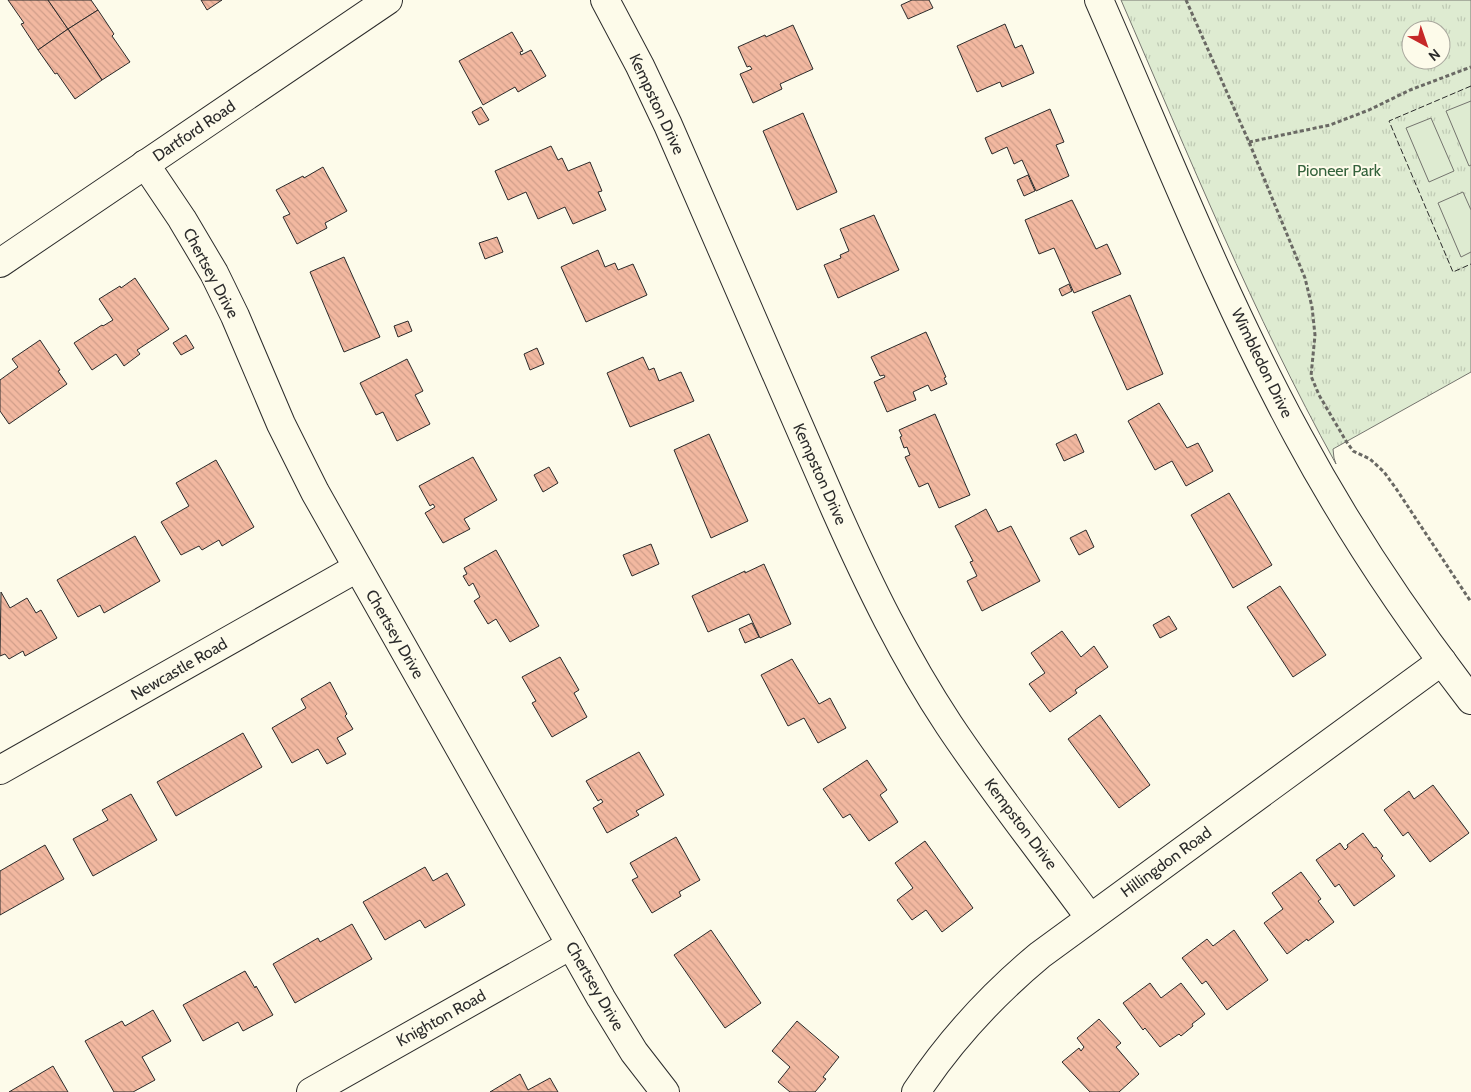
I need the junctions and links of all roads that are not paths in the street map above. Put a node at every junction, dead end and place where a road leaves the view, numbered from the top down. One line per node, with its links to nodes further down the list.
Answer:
1 (388, 0): 4 (street, Dartford Road)
2 (605, 0): 10 (street, Kempston Drive)
3 (1099, 0): 7 (street, Wimbledon Drive)
4 (145, 164): 5 (street, Dartford Road); 6 (street, Chertsey Drive)
5 (0, 263)
6 (358, 568): 9 (street, Newcastle Road); 11 (street, Chertsey Drive)
7 (1442, 661): 8 (street, Wimbledon Drive); 10 (street, Hillingdon Road)
8 (1471, 700)
9 (0, 770)
10 (1090, 918): 14 (street, Hillingdon Road)
11 (571, 945): 12 (street, Knighton Road); 13 (street, Chertsey Drive)
12 (311, 1092)
13 (665, 1092)
14 (916, 1092)

